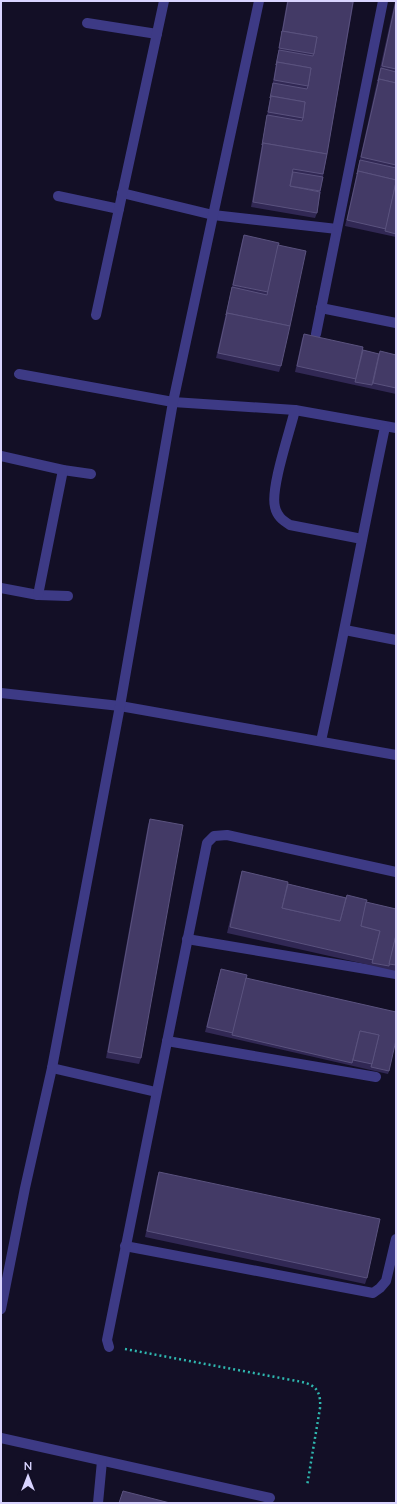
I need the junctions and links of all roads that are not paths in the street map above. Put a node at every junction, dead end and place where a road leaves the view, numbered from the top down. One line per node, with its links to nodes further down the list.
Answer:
1 (164, 1): 5 (street)
2 (259, 1): 9 (street)
3 (383, 1): 10 (street)
4 (87, 23): 5 (street)
5 (157, 34): 6 (street)
6 (122, 193): 8 (street); 9 (street)
7 (58, 196): 8 (street)
8 (119, 209): 12 (street)
9 (213, 215): 10 (street); 16 (street)
10 (337, 229): 11 (street)
11 (321, 308): 13 (street); 14 (street)
12 (96, 315)
13 (396, 323)
14 (316, 334)
15 (19, 374): 16 (street)
16 (173, 402): 17 (street); 30 (street)
17 (295, 410): 18 (street); 23 (street)
18 (385, 427): 19 (street); 23 (street)
19 (396, 428)
20 (1, 456): 21 (street)
21 (63, 470): 22 (street); 25 (street)
22 (91, 474)
23 (362, 539): 27 (street)
24 (1, 588): 25 (street)
25 (38, 595): 26 (street)
26 (68, 596)
27 (345, 630): 28 (street); 31 (street)
28 (396, 640)
29 (1, 693): 30 (street)
30 (120, 706): 31 (street); 37 (street)
31 (321, 741): 32 (street)
32 (396, 755)
33 (396, 872): 34 (street)
34 (187, 939): 35 (street); 36 (street)
35 (396, 974)
36 (167, 1041): 38 (street); 39 (street)
37 (52, 1068): 39 (street); 42 (street)
38 (376, 1077)
39 (156, 1092): 41 (street)
40 (396, 1239): 41 (street)
41 (125, 1246): 43 (street)
42 (1, 1309)
43 (109, 1346)
44 (1, 1438): 45 (street)
45 (102, 1460): 46 (street); 47 (street)
46 (270, 1498)
47 (98, 1503)

